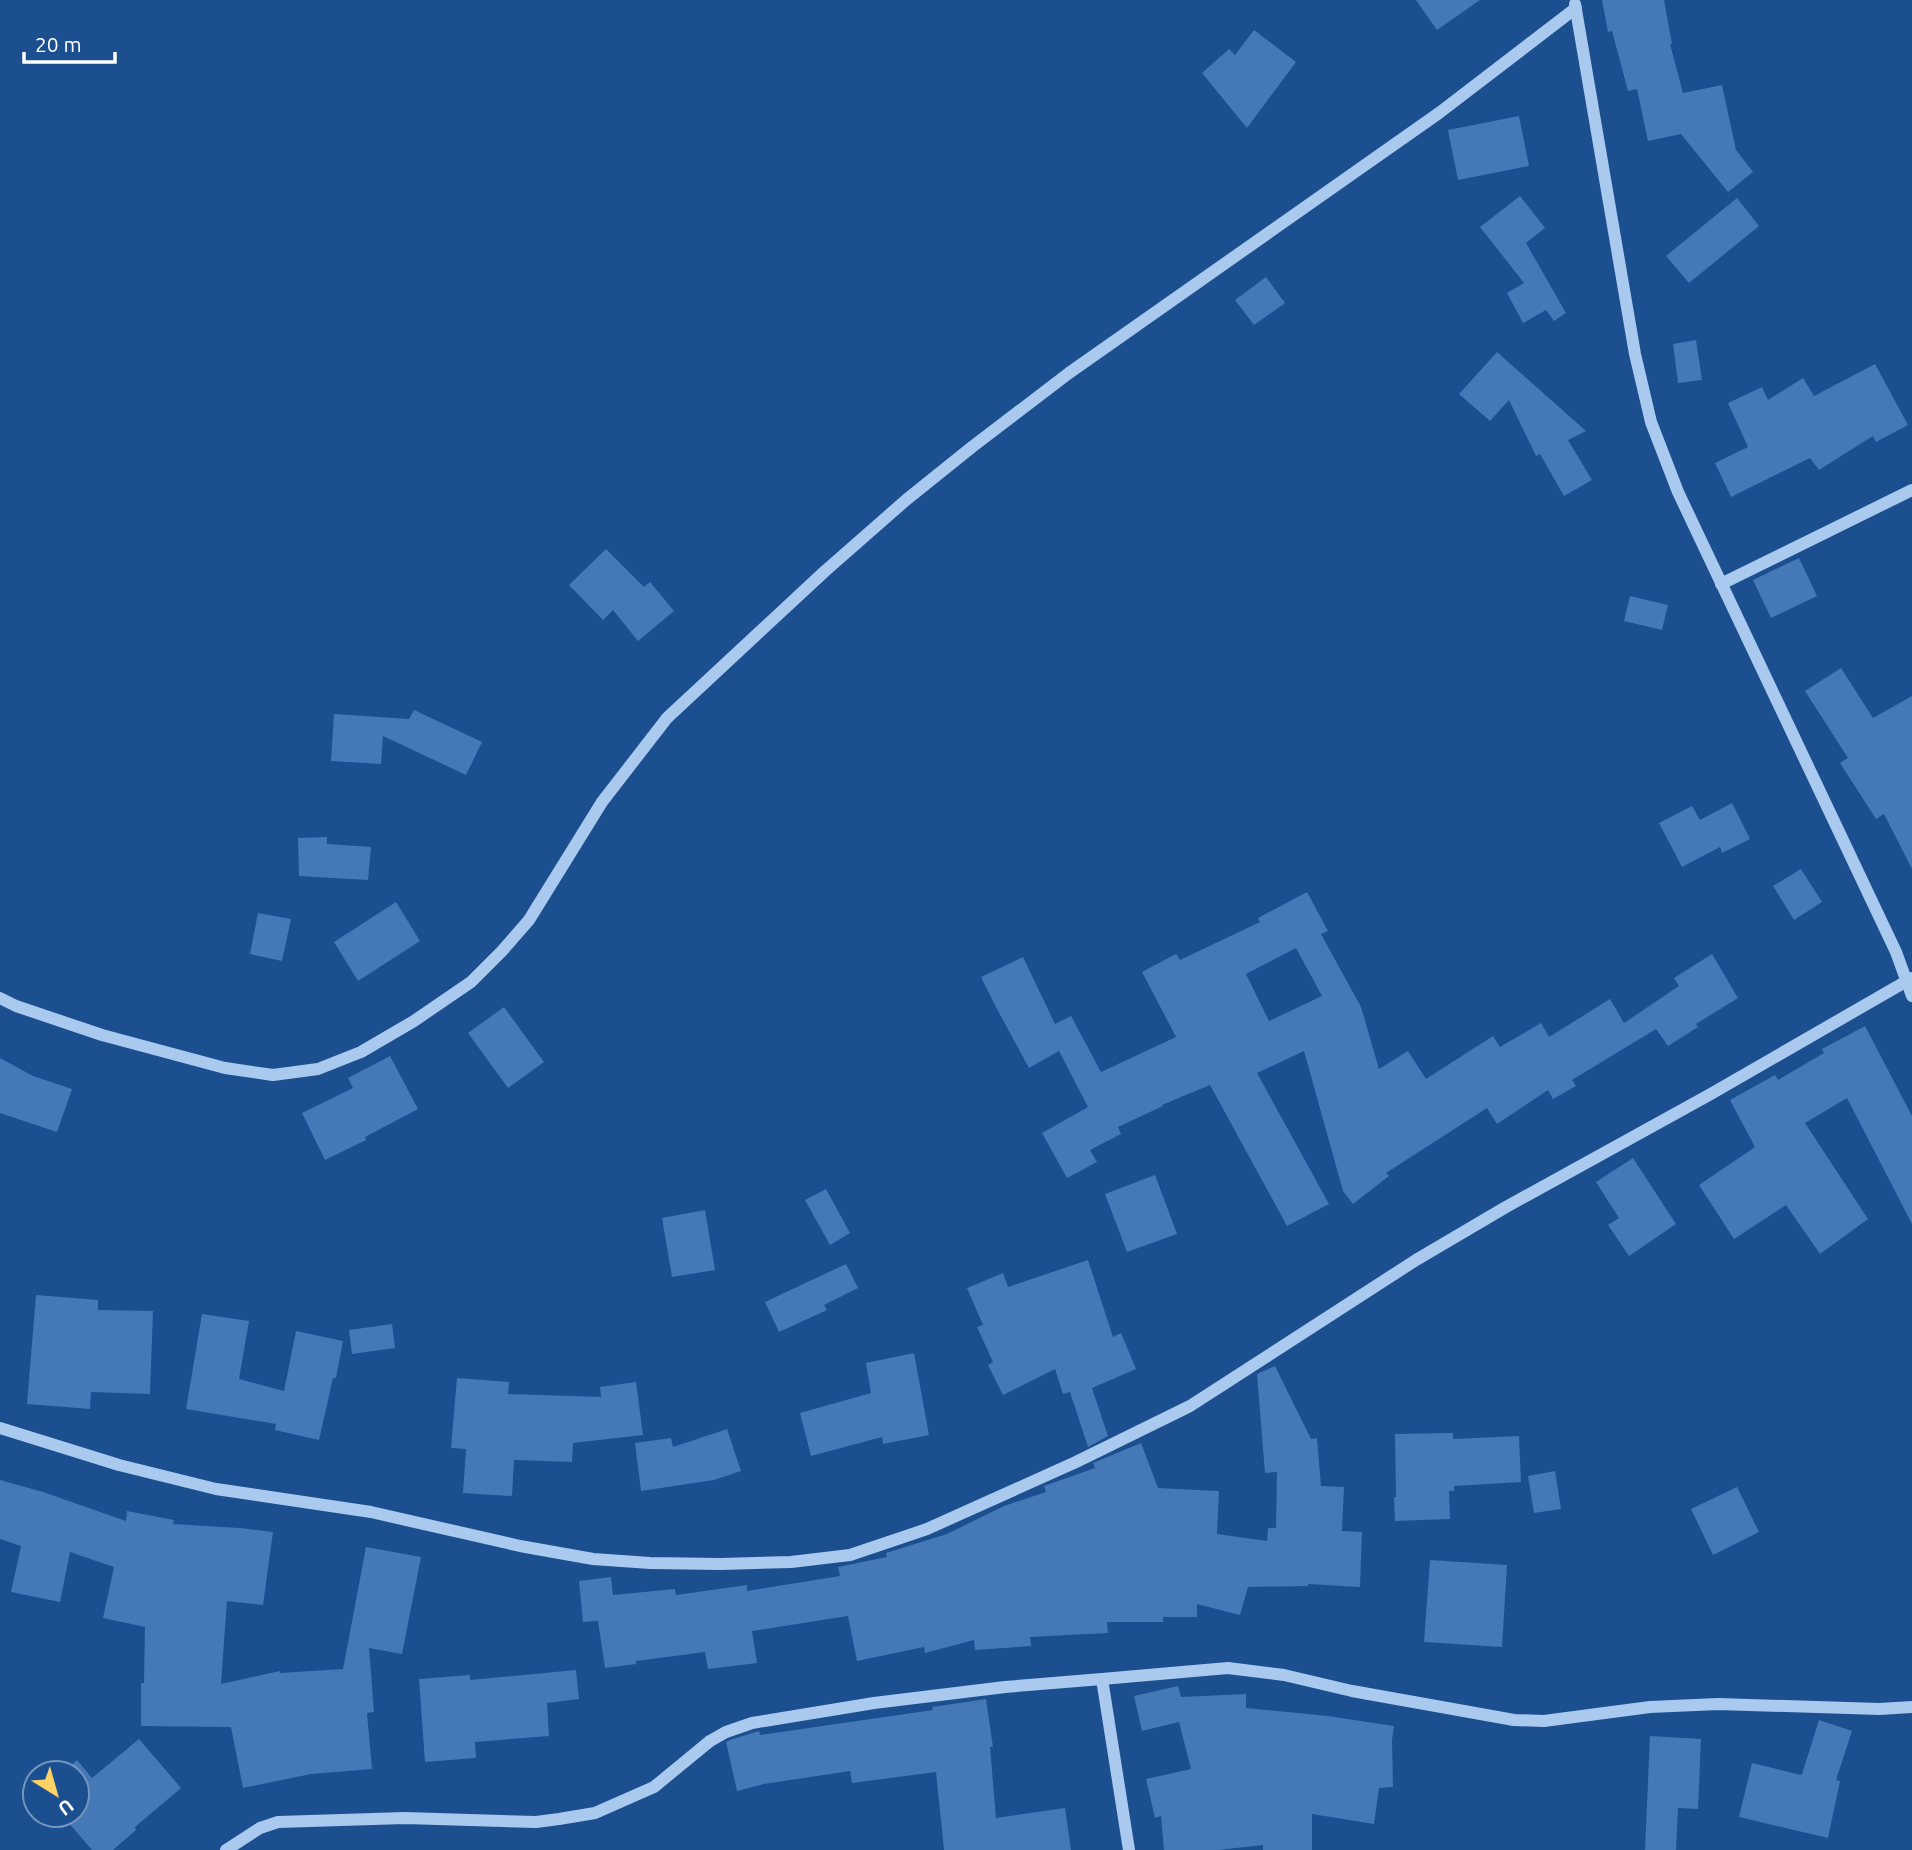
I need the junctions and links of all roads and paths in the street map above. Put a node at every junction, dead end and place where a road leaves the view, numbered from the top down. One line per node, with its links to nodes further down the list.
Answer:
1 (1575, 4): 3 (street); 6 (street)
2 (1912, 490): 3 (street)
3 (1721, 584): 4 (street)
4 (1909, 980): 5 (street); 7 (street)
5 (1912, 996)
6 (0, 998)
7 (0, 1428)
8 (1102, 1679): 9 (street); 10 (street); 11 (street)
9 (1912, 1707)
10 (226, 1850)
11 (1129, 1850)

